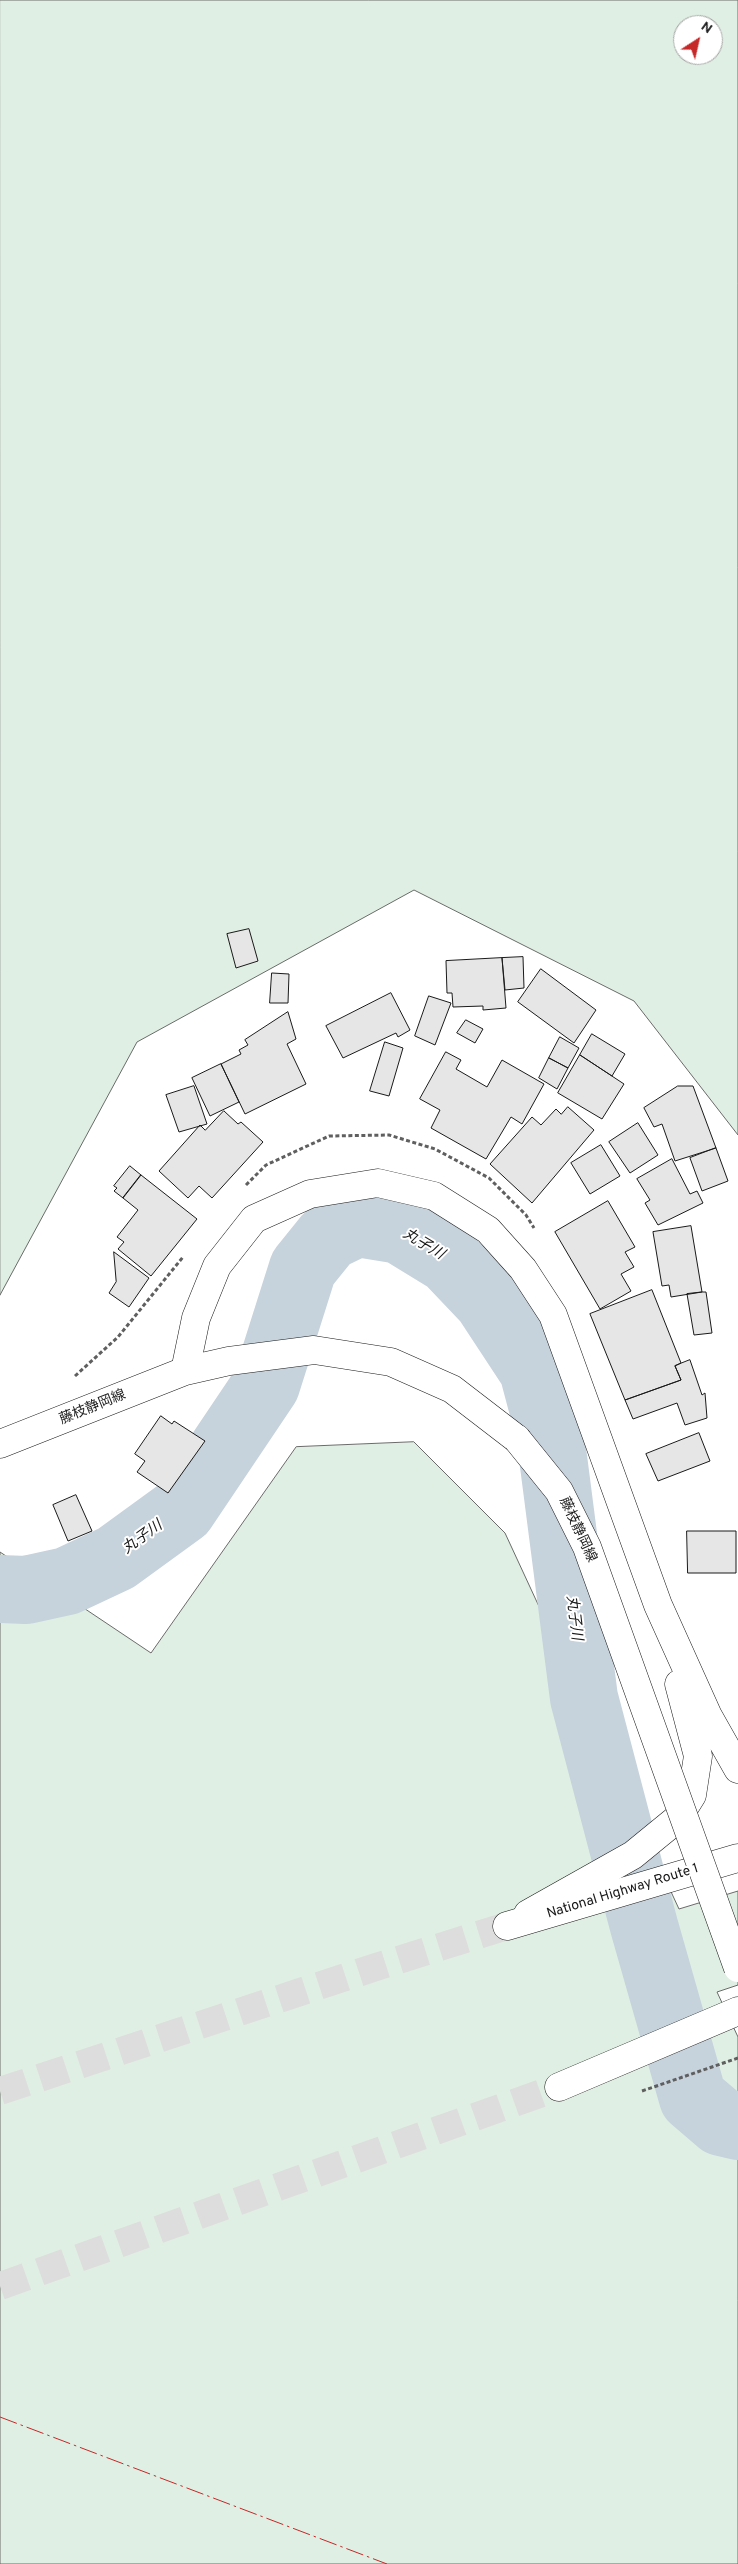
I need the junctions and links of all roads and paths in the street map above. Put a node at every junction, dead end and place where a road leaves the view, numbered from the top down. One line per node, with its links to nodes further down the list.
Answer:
1 (185, 1371): 2 (main road, 藤枝静岡線); 3 (main road); 6 (main road, 藤枝静岡線, bridge)
2 (0, 1444)
3 (658, 1605): 4 (main road); 5 (main road, National Highway Route 1)
4 (738, 1769)
5 (738, 1858)
6 (738, 1968)
7 (738, 2011): 9 (main road)
8 (738, 2058): 10 (path)
9 (559, 2087)
10 (637, 2092)

